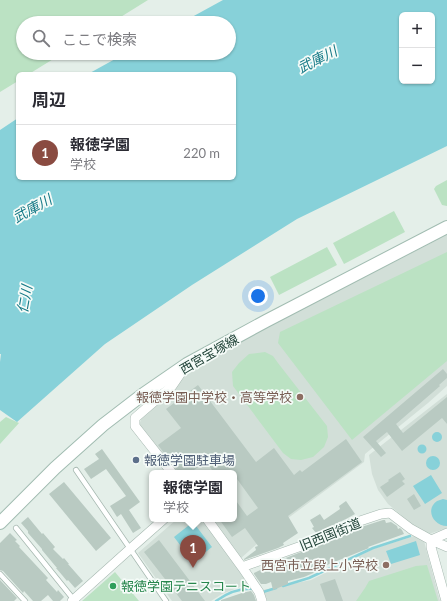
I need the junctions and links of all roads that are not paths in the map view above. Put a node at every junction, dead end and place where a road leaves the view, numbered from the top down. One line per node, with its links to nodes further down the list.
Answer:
1 (447, 227): 2 (main road, 西宮宝塚線)
2 (187, 364): 4 (street); 7 (main road, 西宮宝塚線)
3 (76, 470): 12 (lane)
4 (170, 470)
5 (160, 522): 12 (street)
6 (209, 522): 13 (street)
7 (0, 523)
8 (16, 528): 16 (lane)
9 (447, 533): 10 (street)
10 (431, 540): 11 (street, 旧西国街道); 13 (street, 旧西国街道); 19 (street)
11 (447, 547)
12 (130, 548): 16 (street); 17 (lane)
13 (242, 567): 18 (street)
14 (0, 574): 15 (lane)
15 (25, 601)
16 (74, 601)
17 (166, 601)
18 (262, 601)
19 (446, 601)

